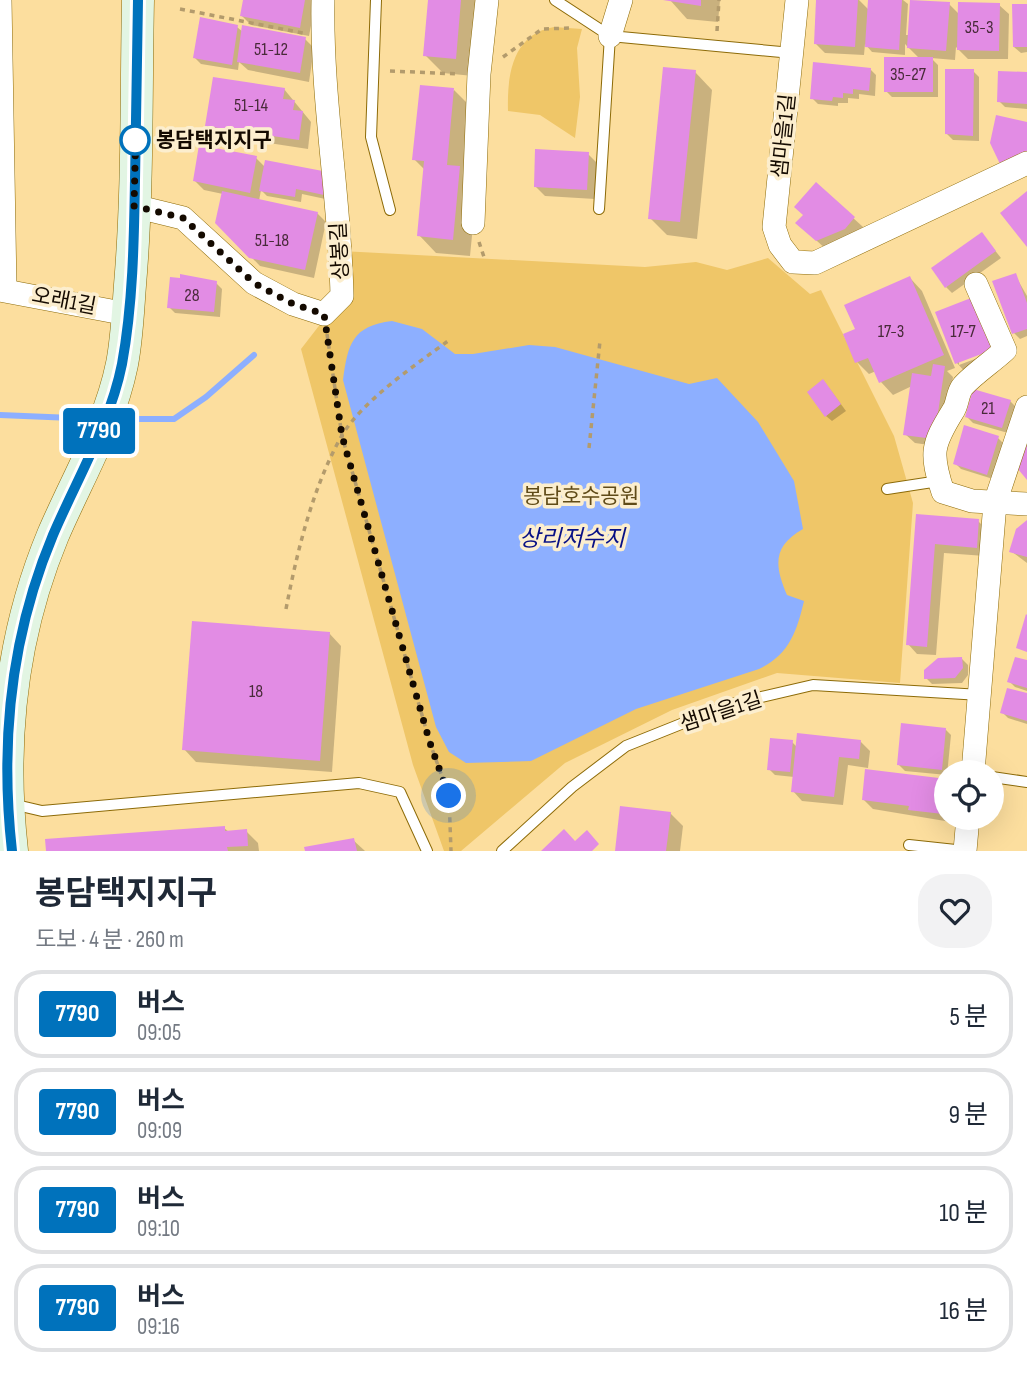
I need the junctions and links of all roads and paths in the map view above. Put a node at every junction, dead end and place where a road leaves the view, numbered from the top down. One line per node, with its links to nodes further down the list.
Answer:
1 (1, 0): 24 (street)
2 (138, 0): 19 (street)
3 (323, 0): 13 (street, 상봉길)
4 (376, 0): 16 (lane)
5 (487, 0): 17 (street)
6 (555, 0): 12 (lane)
7 (621, 0): 12 (street)
8 (719, 0): 14 (path)
9 (797, 0): 15 (street, 샘마을1길)
10 (180, 9): 13 (path)
11 (573, 29): 17 (path)
12 (610, 36): 14 (lane); 20 (lane)
13 (322, 37): 26 (street, 상봉길)
14 (716, 44): 15 (lane)
15 (792, 52): 18 (street, 샘마을1길)
16 (373, 70): 17 (path); 21 (lane)
17 (479, 74): 22 (street)
18 (1027, 163)
19 (134, 206): 25 (street); 26 (street)
20 (599, 209)
21 (390, 210)
22 (473, 223)
23 (976, 284): 32 (street)
24 (2, 290): 25 (street, 오래1길)
25 (127, 314): 41 (street)
26 (324, 314): 30 (path)
27 (448, 341): 30 (path)
28 (600, 341): 31 (path)
29 (1027, 407): 34 (street)
30 (342, 436): 36 (path); 46 (path)
31 (589, 448)
32 (939, 481): 33 (lane); 34 (street)
33 (887, 489)
34 (995, 503): 35 (street); 37 (street)
35 (1027, 504)
36 (286, 609)
37 (981, 695): 38 (street); 47 (lane, 샘마을1길)
38 (974, 760)
39 (1004, 779): 40 (lane)
40 (1027, 782)
41 (3, 801): 44 (street); 45 (lane)
42 (967, 830): 48 (street)
43 (909, 845): 48 (lane)
44 (12, 851)
45 (427, 851)
46 (451, 851)
47 (502, 851)
48 (965, 851)

